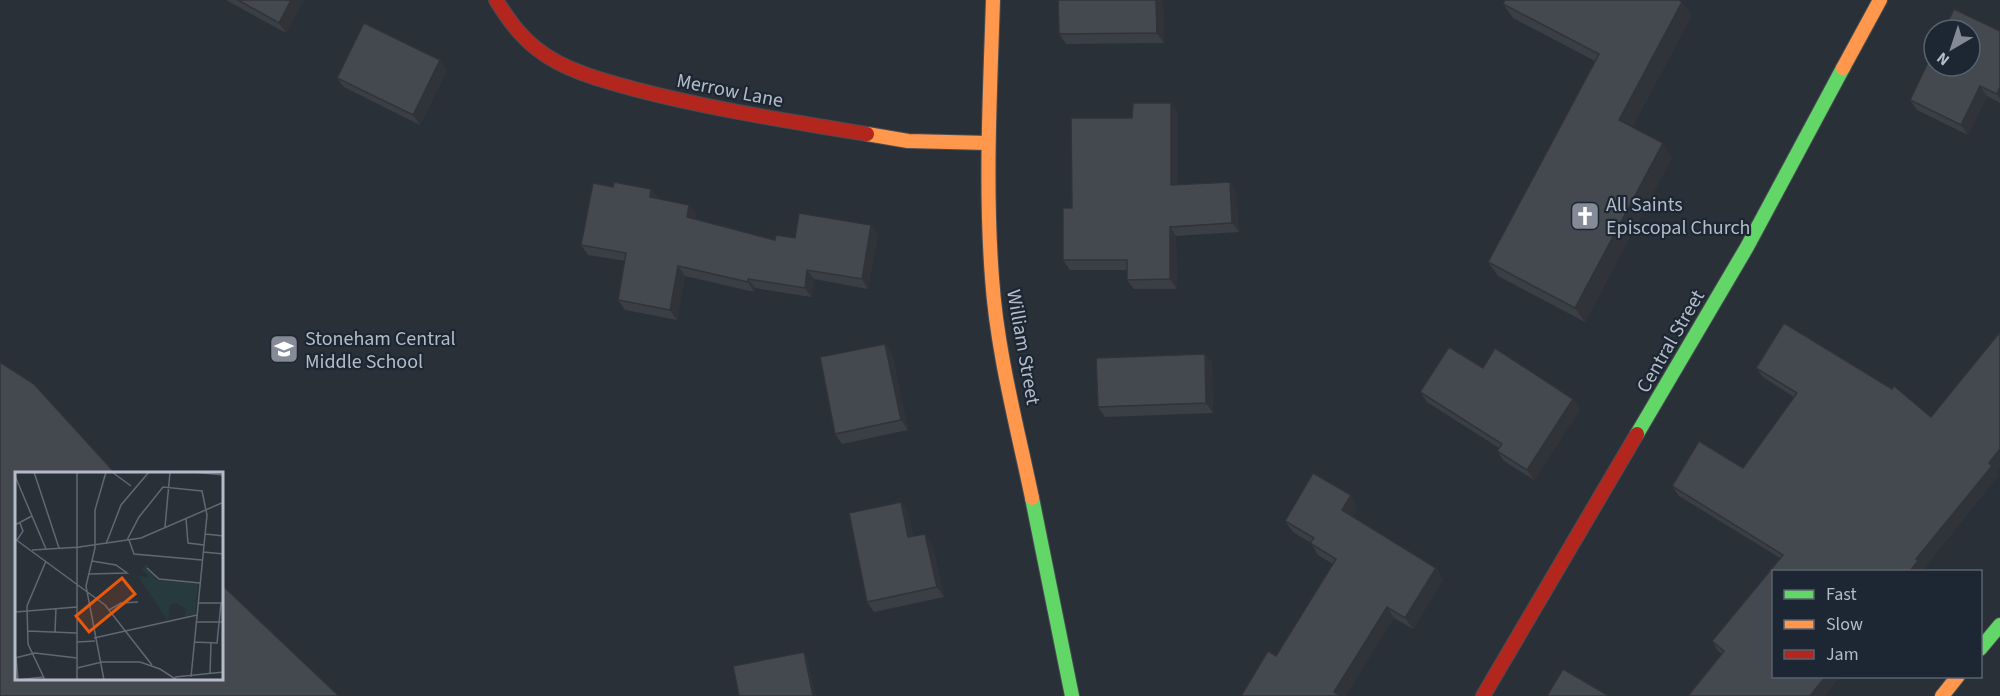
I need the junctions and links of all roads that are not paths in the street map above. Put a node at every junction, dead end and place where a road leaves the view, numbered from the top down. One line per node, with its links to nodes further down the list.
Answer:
1 (496, 0): 4 (street, Merrow Lane)
2 (993, 0): 4 (street, William Street)
3 (1880, 0): 9 (street, Central Street)
4 (988, 143): 8 (street, William Street)
5 (2000, 625): 6 (street)
6 (1982, 647)
7 (1956, 678): 10 (street)
8 (1072, 696)
9 (1483, 696)
10 (1942, 696)

